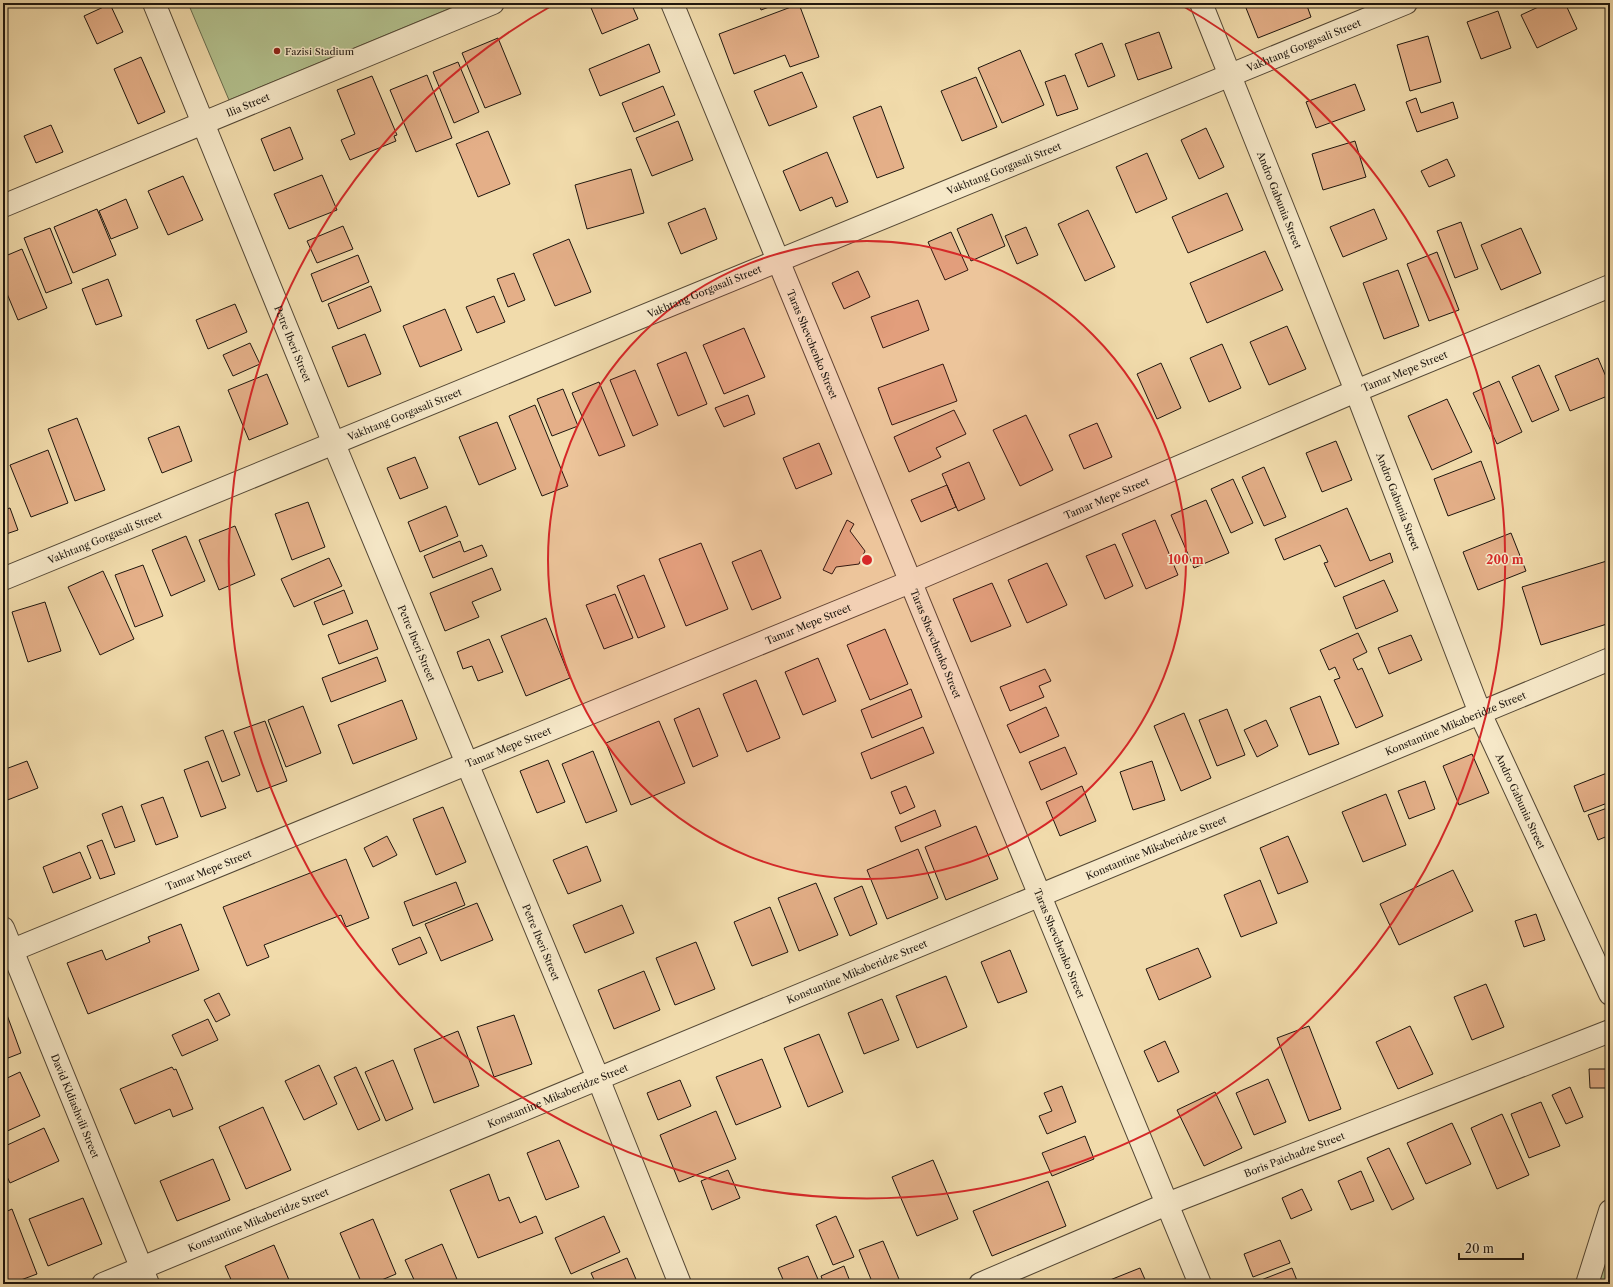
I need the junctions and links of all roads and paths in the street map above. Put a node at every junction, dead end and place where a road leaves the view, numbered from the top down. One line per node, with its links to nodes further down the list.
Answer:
1 (154, 3): 7 (street, Petre Iberi Street)
2 (493, 3): 7 (street, Ilia Street)
3 (672, 3): 9 (street, Taras Shevchenko Street)
4 (1202, 3): 6 (street, Andro Gabunia Street)
5 (1406, 3): 6 (street, Vakhtang Gorgasali Street)
6 (1230, 76): 9 (street, Vakhtang Gorgasali Street); 11 (street, Andro Gabunia Street)
7 (203, 123): 8 (street, Ilia Street); 12 (street, Petre Iberi Street)
8 (3, 206)
9 (779, 261): 12 (street, Vakhtang Gorgasali Street); 14 (street, Taras Shevchenko Street)
10 (1610, 286): 11 (street, Tamar Mepe Street)
11 (1356, 391): 14 (street, Tamar Mepe Street); 16 (street, Andro Gabunia Street)
12 (334, 444): 13 (street, Vakhtang Gorgasali Street); 17 (street, Petre Iberi Street)
13 (3, 579)
14 (910, 582): 17 (street, Tamar Mepe Street); 18 (street, Taras Shevchenko Street)
15 (1610, 659): 16 (street, Konstantine Mikaberidze Street)
16 (1480, 713): 18 (street, Konstantine Mikaberidze Street); 21 (street, Andro Gabunia Street)
17 (468, 763): 20 (street, Tamar Mepe Street); 23 (street, Petre Iberi Street)
18 (1039, 895): 23 (street, Konstantine Mikaberidze Street); 24 (street, Taras Shevchenko Street)
19 (3, 928): 20 (street, David Kldiashvili Street)
20 (7, 952): 26 (street, David Kldiashvili Street)
21 (1610, 994)
22 (1610, 1031): 24 (street, Boris Paichadze Street)
23 (598, 1078): 26 (street, Konstantine Mikaberidze Street); 28 (street, Petre Iberi Street)
24 (1167, 1204): 29 (street, Boris Paichadze Street); 30 (street, Taras Shevchenko Street)
25 (1610, 1211): 31 (street)
26 (145, 1276): 27 (street, Konstantine Mikaberidze Street)
27 (103, 1284)
28 (680, 1284)
29 (980, 1284)
30 (1200, 1284)
31 (1587, 1284)

